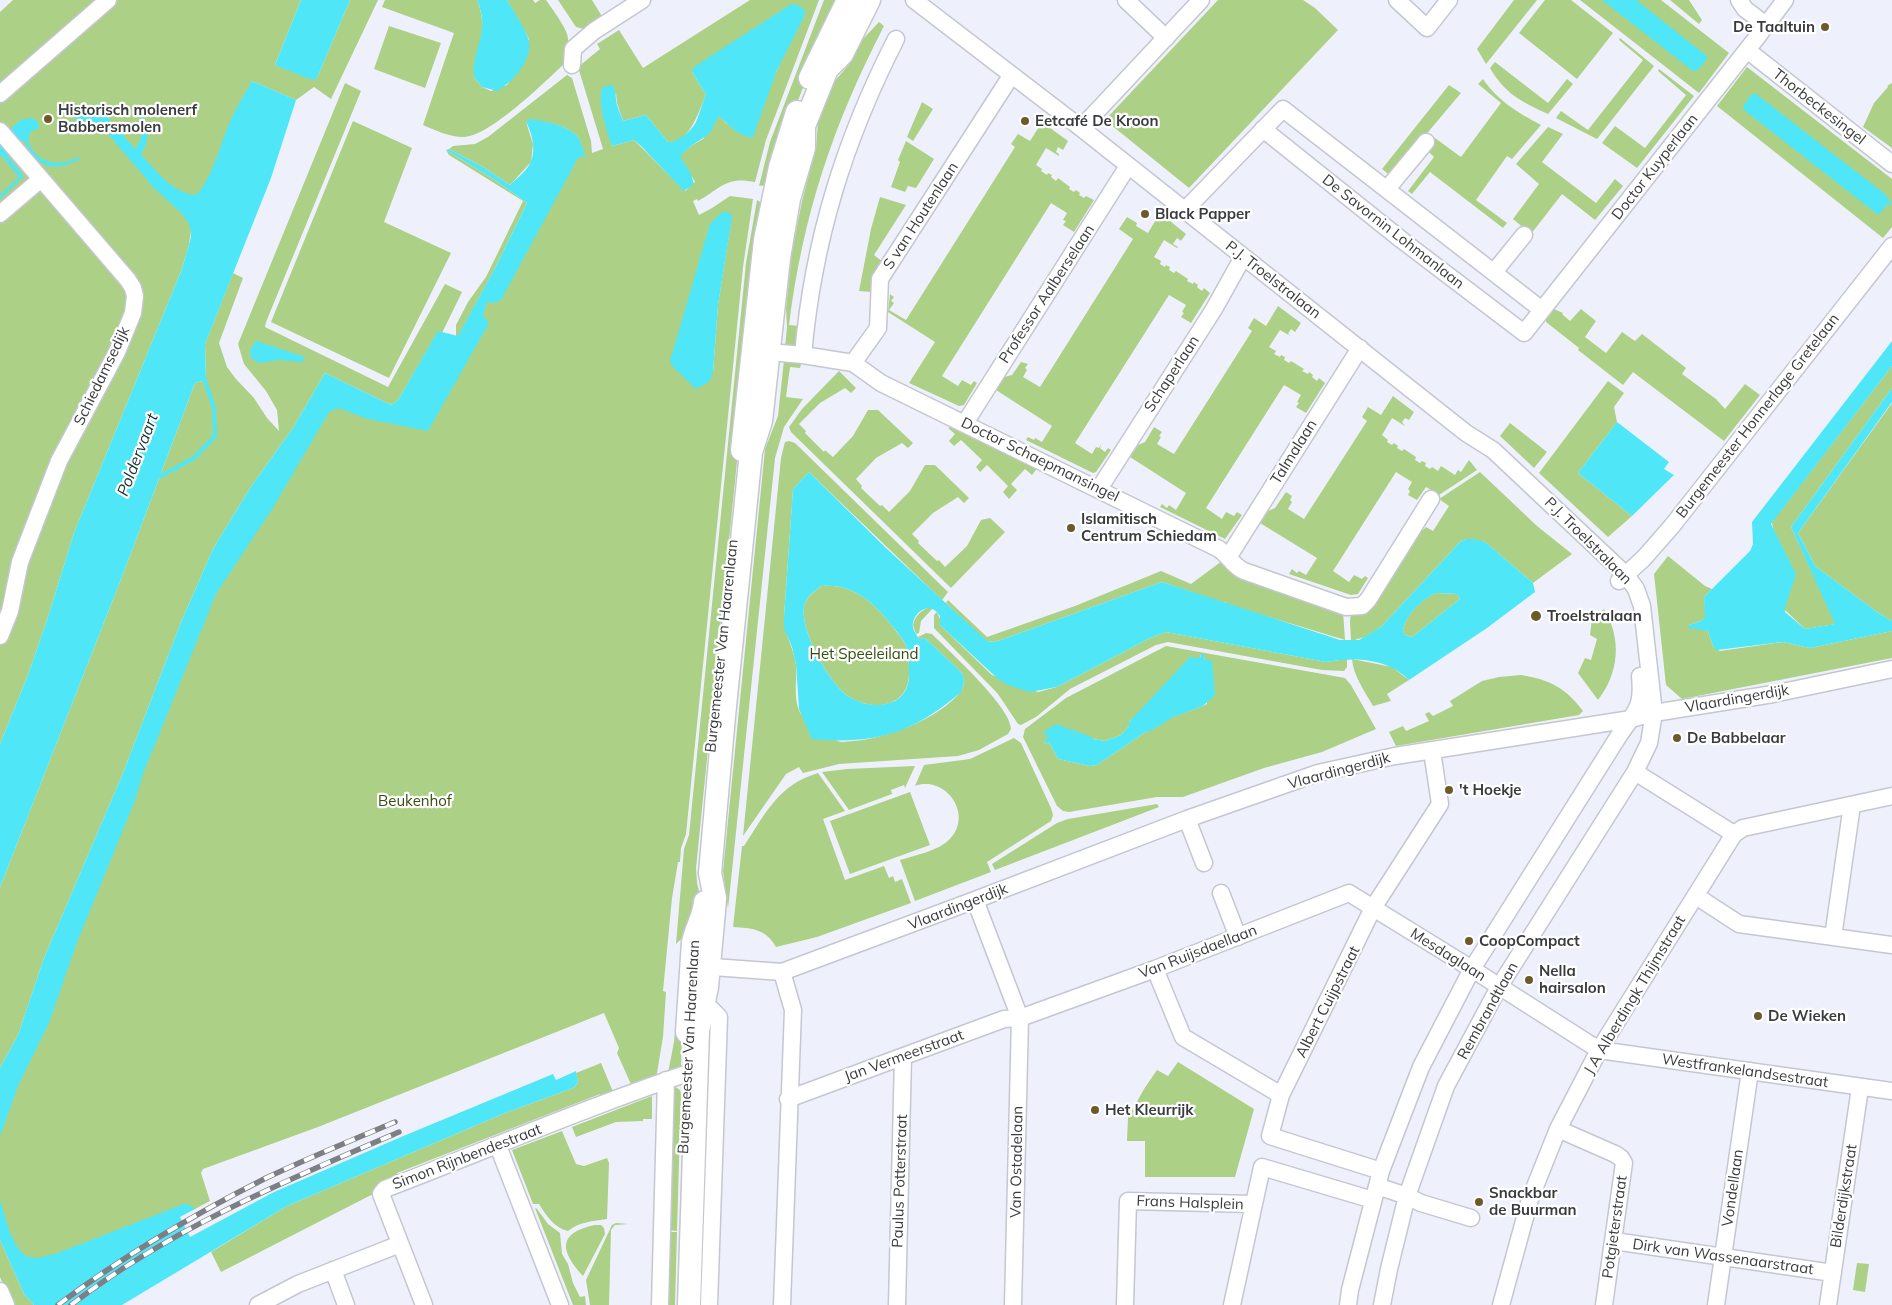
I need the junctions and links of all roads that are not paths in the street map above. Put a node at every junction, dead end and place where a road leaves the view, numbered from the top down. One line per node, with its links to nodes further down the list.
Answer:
1 (108, 0): 18 (street)
2 (642, 0): 16 (street)
3 (848, 0): 36 (main road, Burgemeester Van Haarenlaan)
4 (868, 0): 36 (main road, Burgemeester Van Haarenlaan)
5 (914, 0): 17 (street, P.J. Troelstralaan)
6 (1126, 0): 13 (street)
7 (1201, 0): 13 (street)
8 (1396, 0): 9 (street)
9 (1449, 0)
10 (1739, 0): 12 (street)
11 (1785, 0): 12 (street, Doctor Kuyperlaan)
12 (1766, 26): 15 (street, Doctor Kuyperlaan)
13 (1166, 38): 19 (street)
14 (896, 39): 37 (street)
15 (1747, 50): 23 (street, Thorbeckesingel); 33 (street, Doctor Kuyperlaan)
16 (572, 65)
17 (1011, 76): 19 (street, P.J. Troelstralaan); 38 (street, S van Houtenlaan)
18 (0, 94)
19 (1081, 128): 24 (street, P.J. Troelstralaan)
20 (1264, 129): 26 (street, De Savornin Lohmanlaan); 27 (street); 34 (street, De Savornin Lohmanlaan)
21 (1, 133): 25 (street, Schiedamsedijk)
22 (1426, 142): 26 (street, De Savornin Lohmanlaan)
23 (1892, 164)
24 (1128, 166): 27 (street, P.J. Troelstralaan); 39 (street, Professor Aalberselaan)
25 (41, 179): 28 (street); 44 (street, Schiedamsedijk)
26 (1387, 189): 32 (street, De Savornin Lohmanlaan)
27 (1185, 210): 31 (street, P.J. Troelstralaan)
28 (0, 214)
29 (1524, 235): 32 (street)
30 (1892, 247): 43 (street, Burgemeester Honnerlage Gretelaan)
31 (1243, 257): 35 (street, P.J. Troelstralaan); 40 (street, Schaperlaan)
32 (1494, 272): 33 (street, De Savornin Lohmanlaan)
33 (1542, 310): 34 (street, Doctor Kuyperlaan)
34 (1524, 333)
35 (1360, 348): 42 (street, Talmalaan); 43 (street, P.J. Troelstralaan)
36 (761, 351): 37 (street, Doctor Schaepmansingel); 62 (main road, Burgemeester Van Haarenlaan)
37 (803, 355): 38 (street, Doctor Schaepmansingel)
38 (853, 363): 39 (street, Doctor Schaepmansingel)
39 (964, 423): 40 (street, Doctor Schaepmansingel)
40 (1099, 489): 42 (street, Doctor Schaepmansingel)
41 (1431, 499): 42 (street, Doctor Schaepmansingel)
42 (1229, 556)
43 (1623, 578): 46 (street, P.J. Troelstralaan); 47 (street, P.J. Troelstralaan)
44 (0, 636)
45 (1892, 669): 46 (street, Vlaardingerdijk)
46 (1654, 713): 47 (street, Vlaardingerdijk); 49 (street, Rembrandtlaan)
47 (1631, 719): 48 (street, Vlaardingerdijk); 64 (street)
48 (1432, 751): 52 (street, Vlaardingerdijk); 58 (street, Albert Cuijpstraat)
49 (1635, 772): 53 (street); 66 (street, Rembrandtlaan)
50 (1892, 796): 51 (street)
51 (1852, 804): 53 (street); 60 (street)
52 (1186, 818): 54 (street); 57 (street, Vlaardingerdijk)
53 (1734, 834): 56 (street, J A Alberdingk Thijmstraat)
54 (1204, 863)
55 (1221, 893): 59 (street)
56 (1696, 896): 60 (street); 69 (street, J A Alberdingk Thijmstraat)
57 (975, 900): 65 (street, Vlaardingerdijk); 68 (street)
58 (1373, 908): 59 (street, Van Ruijsdaellaan); 64 (street, Mesdaglaan); 75 (street, Albert Cuijpstraat)
59 (1238, 937): 63 (street, Van Ruijsdaellaan)
60 (1833, 937): 61 (street)
61 (1892, 945)
62 (700, 966): 65 (street, Vlaardingerdijk); 67 (main road, Burgemeester Van Haarenlaan); 72 (main road, Burgemeester Van Haarenlaan)
63 (1154, 969): 68 (street, Van Ruijsdaellaan); 75 (street)
64 (1472, 969): 66 (street, Mesdaglaan); 79 (street)
65 (782, 972): 76 (street)
66 (1499, 987): 69 (street, Mesdaglaan); 80 (street, Rembrandtlaan)
67 (704, 1002): 72 (main road, Burgemeester Van Haarenlaan); 97 (street, Burgemeester Van Haarenlaan)
68 (1020, 1018): 70 (street, Jan Vermeerstraat); 100 (street, Van Ostadelaan)
69 (1599, 1050): 71 (street, Westfrankelandsestraat); 77 (street, J A Alberdingk Thijmstraat)
70 (904, 1057): 76 (street, Jan Vermeerstraat); 99 (street, Paulus Potterstraat)
71 (1750, 1071): 73 (street, Westfrankelandsestraat); 85 (street, Vondellaan)
72 (683, 1074): 78 (street, Simon Rijnbendestraat); 94 (street, Burgemeester Van Haarenlaan); 95 (main road, Burgemeester Van Haarenlaan); 96 (main road, Burgemeester Van Haarenlaan)
73 (1860, 1088): 74 (street, Westfrankelandsestraat); 87 (street, Bilderdijkstraat)
74 (1892, 1091)
75 (1281, 1095): 79 (street, Albert Cuijpstraat)
76 (788, 1099): 98 (street)
77 (1558, 1129): 83 (street, Potgieterstraat); 105 (street, J A Alberdingk Thijmstraat)
78 (498, 1146): 84 (street, Simon Rijnbendestraat); 93 (street)
79 (1377, 1186): 80 (street); 81 (street); 103 (street)
80 (1407, 1196): 82 (street); 104 (street, Rembrandtlaan)
81 (1252, 1204): 101 (street, Frans Halsplein); 102 (street)
82 (1471, 1218)
83 (1614, 1241): 85 (street, Dirk van Wassenaarstraat); 106 (street, Potgieterstraat)
84 (400, 1244): 86 (street); 92 (street, Simon Rijnbendestraat)
85 (1723, 1257): 87 (street, Dirk van Wassenaarstraat); 107 (street, Vondellaan)
86 (333, 1270): 89 (street); 91 (street)
87 (1833, 1273): 108 (street, Bilderdijkstraat)
88 (0, 1291): 90 (street)
89 (260, 1304)
90 (6, 1305)
91 (346, 1305)
92 (424, 1305)
93 (560, 1305)
94 (660, 1305)
95 (680, 1305)
96 (688, 1305)
97 (709, 1305)
98 (782, 1305)
99 (897, 1305)
100 (1014, 1305)
101 (1125, 1305)
102 (1232, 1305)
103 (1348, 1305)
104 (1382, 1305)
105 (1501, 1305)
106 (1604, 1305)
107 (1716, 1305)
108 (1828, 1305)

